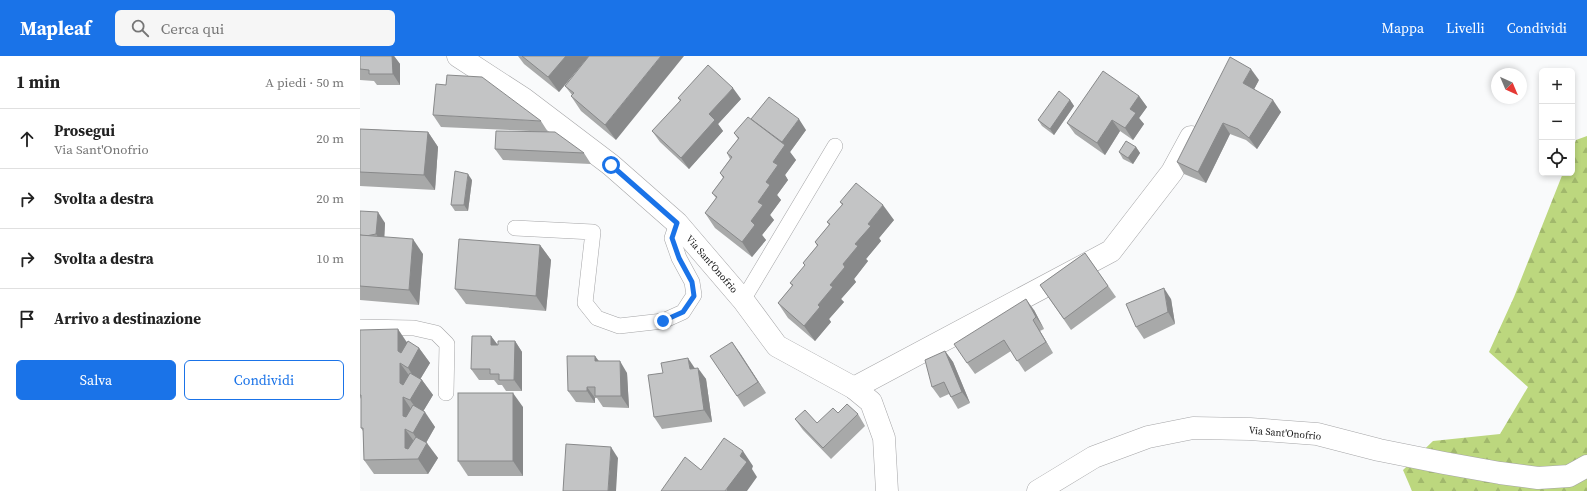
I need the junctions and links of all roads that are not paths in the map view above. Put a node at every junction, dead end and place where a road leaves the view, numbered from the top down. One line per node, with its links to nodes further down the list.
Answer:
1 (458, 56): 4 (street, Via Sant'Onofrio)
2 (1202, 117): 8 (street)
3 (835, 146): 6 (lane)
4 (677, 223): 5 (lane); 6 (street, Via Sant'Onofrio)
5 (515, 228)
6 (743, 300): 8 (street, Via Sant'Onofrio)
7 (360, 327): 9 (lane)
8 (854, 388): 11 (street, Via Sant'Onofrio)
9 (446, 393)
10 (1587, 466): 12 (street, Via Sant'Onofrio)
11 (887, 491)
12 (1038, 491)

